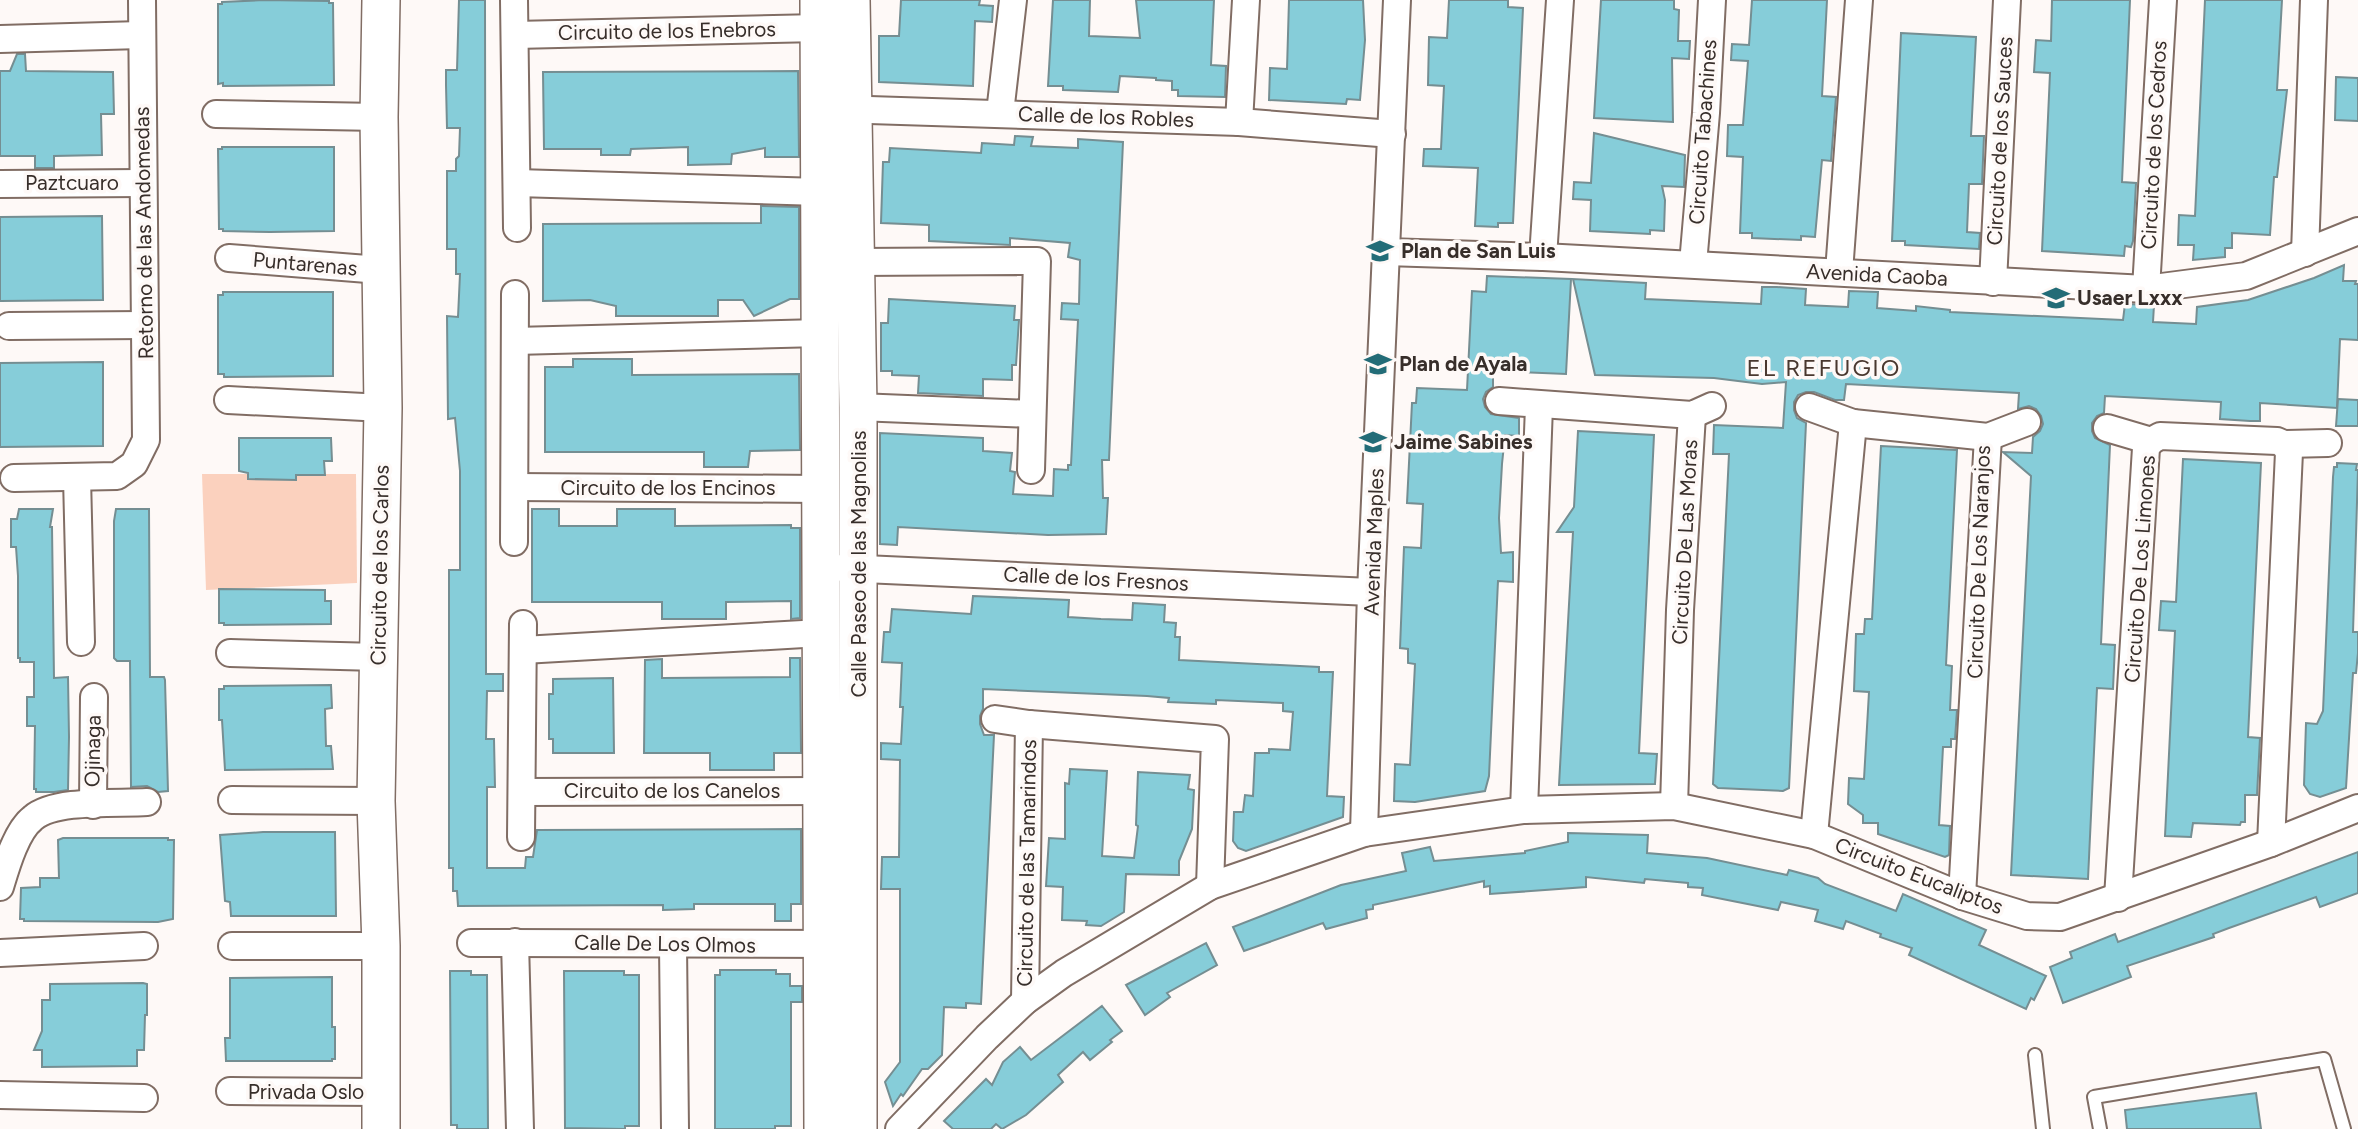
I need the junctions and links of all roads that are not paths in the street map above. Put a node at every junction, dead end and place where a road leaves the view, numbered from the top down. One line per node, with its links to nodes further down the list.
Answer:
1 (142, 0): 15 (street, Retorno de las Andomedas)
2 (381, 0): 21 (street, Circuito de los Carlos)
3 (514, 0): 16 (street)
4 (852, 0): 18 (street, Calle Paseo de las Magnolias)
5 (1013, 0): 19 (street)
6 (1246, 0): 22 (street)
7 (1398, 0): 23 (street, Avenida Maples)
8 (1560, 0): 32 (street)
9 (1712, 0): 35 (street, Circuito Tabachines)
10 (1858, 0): 37 (street)
11 (2007, 0): 38 (street, Circuito de los Sauces)
12 (2163, 0): 39 (street, Circuito de los Cedros)
13 (2314, 0): 31 (street)
14 (819, 14): 16 (street, Circuito de los Enebros); 18 (street, Calle Paseo de las Magnolias)
15 (141, 35): 17 (street); 24 (street, Retorno de las Andomedas)
16 (515, 35): 25 (street)
17 (0, 39)
18 (836, 108): 19 (street, Calle de los Robles); 27 (street, Calle Paseo de las Magnolias); 34 (street, Calle Paseo de las Magnolias)
19 (1000, 113): 22 (street, Calle de los Robles)
20 (216, 114): 21 (street)
21 (379, 117): 36 (street, Circuito de los Carlos)
22 (1239, 122): 23 (street, Calle de los Robles)
23 (1392, 134): 30 (street, Avenida Maples)
24 (143, 183): 26 (street, Paztcuaro); 41 (street, Retorno de las Andomedas)
25 (517, 183): 27 (street); 28 (street)
26 (0, 184)
27 (820, 192): 43 (street, Calle Paseo de las Magnolias)
28 (517, 228)
29 (2358, 231): 31 (street, Avenida Caoba)
30 (1387, 252): 32 (street, Avenida Caoba); 67 (street, Avenida Maples)
31 (2305, 253): 39 (street, Avenida Caoba)
32 (1543, 257): 35 (street, Avenida Caoba)
33 (229, 258): 36 (street, Puntarenas)
34 (856, 262): 48 (street, Calle Paseo de las Magnolias); 51 (street)
35 (1693, 264): 37 (street, Avenida Caoba)
36 (380, 270): 50 (street, Circuito de los Carlos)
37 (1839, 272): 38 (street, Avenida Caoba)
38 (1993, 282): 39 (street, Avenida Caoba)
39 (2146, 289)
40 (515, 294): 44 (street)
41 (145, 325): 42 (street); 60 (street, Retorno de las Andomedas)
42 (9, 326)
43 (820, 332): 44 (street); 63 (street, Calle Paseo de las Magnolias)
44 (515, 341): 62 (street)
45 (228, 400): 50 (street)
46 (1499, 401): 47 (street, Circuito De Las Moras)
47 (1539, 406): 83 (street, Circuito De Las Moras); 85 (street)
48 (858, 407): 51 (street); 66 (street, Calle Paseo de las Magnolias)
49 (1810, 407): 53 (street, Circuito De Los Naranjos)
50 (383, 408): 73 (street, Circuito de los Carlos)
51 (1032, 414): 59 (street)
52 (2027, 422): 55 (street)
53 (1853, 423): 55 (street, Circuito De Los Naranjos); 87 (street)
54 (2107, 428): 56 (street)
55 (1988, 437): 92 (street, Circuito De Los Naranjos)
56 (2151, 440): 58 (street, Circuito De Los Limones); 93 (street, Circuito De Los Limones)
57 (2328, 443): 58 (street, Circuito De Los Limones)
58 (2284, 444): 89 (street)
59 (1031, 470)
60 (77, 477): 61 (street); 70 (street)
61 (13, 478)
62 (515, 487): 63 (street, Circuito de los Encinos); 64 (street)
63 (821, 489): 65 (street, Calle Paseo de las Magnolias)
64 (514, 542)
65 (821, 568): 66 (street, Calle de los Fresnos); 69 (street, Calle Paseo de las Magnolias)
66 (859, 568): 67 (street, Calle de los Fresnos); 96 (street, Calle Paseo de las Magnolias)
67 (1371, 592): 86 (street, Avenida Maples)
68 (523, 624): 71 (street)
69 (821, 633): 71 (street); 77 (street, Calle Paseo de las Magnolias)
70 (81, 642)
71 (523, 650): 78 (street)
72 (230, 653): 73 (street)
73 (378, 657): 80 (street, Circuito de los Carlos)
74 (94, 697): 82 (street, Ojinaga)
75 (995, 719): 76 (street, Circuito de las Tamarindos)
76 (1029, 724): 90 (street, Circuito de las Tamarindos); 103 (street, Circuito de las Tamarindos)
77 (822, 791): 78 (street, Circuito de los Canelos); 98 (street, Calle Paseo de las Magnolias)
78 (522, 792): 88 (street)
79 (232, 800): 80 (street)
80 (376, 801): 101 (street, Circuito de los Carlos)
81 (146, 802): 82 (street)
82 (93, 805): 91 (street)
83 (1674, 806): 85 (street, Circuito Eucaliptos); 87 (street, Circuito Eucaliptos)
84 (2358, 808): 89 (street, Circuito Eucaliptos)
85 (1524, 810): 86 (street, Circuito Eucaliptos)
86 (1364, 833): 90 (street, Circuito Eucaliptos)
87 (1814, 835): 92 (street, Circuito Eucaliptos)
88 (521, 837)
89 (2271, 843): 93 (street, Circuito Eucaliptos)
90 (1210, 886): 103 (street, Circuito Eucaliptos)
91 (0, 887)
92 (1962, 896): 93 (street, Circuito Eucaliptos)
93 (2118, 898)
94 (515, 942): 95 (street, Calle De Los Olmos); 97 (street, Calle De Los Olmos); 110 (street)
95 (471, 943)
96 (859, 944): 98 (street, Calle De Los Olmos); 113 (street, Calle Paseo de las Magnolias)
97 (673, 945): 98 (street, Calle De Los Olmos); 111 (street)
98 (823, 945): 112 (street, Calle Paseo de las Magnolias)
99 (144, 946): 102 (street)
100 (232, 946): 101 (street)
101 (381, 946): 106 (street, Circuito de los Carlos)
102 (0, 953)
103 (1025, 1001): 114 (street, Circuito Eucaliptos)
104 (2035, 1055): 115 (lane)
105 (230, 1091): 106 (street, Privada Oslo)
106 (382, 1092): 109 (street, Circuito de los Carlos)
107 (0, 1095): 108 (street)
108 (144, 1098)
109 (382, 1129)
110 (520, 1129)
111 (675, 1129)
112 (823, 1129)
113 (858, 1129)
114 (900, 1129)
115 (2043, 1129)
116 (2100, 1129): 117 (lane)
117 (2344, 1129)

